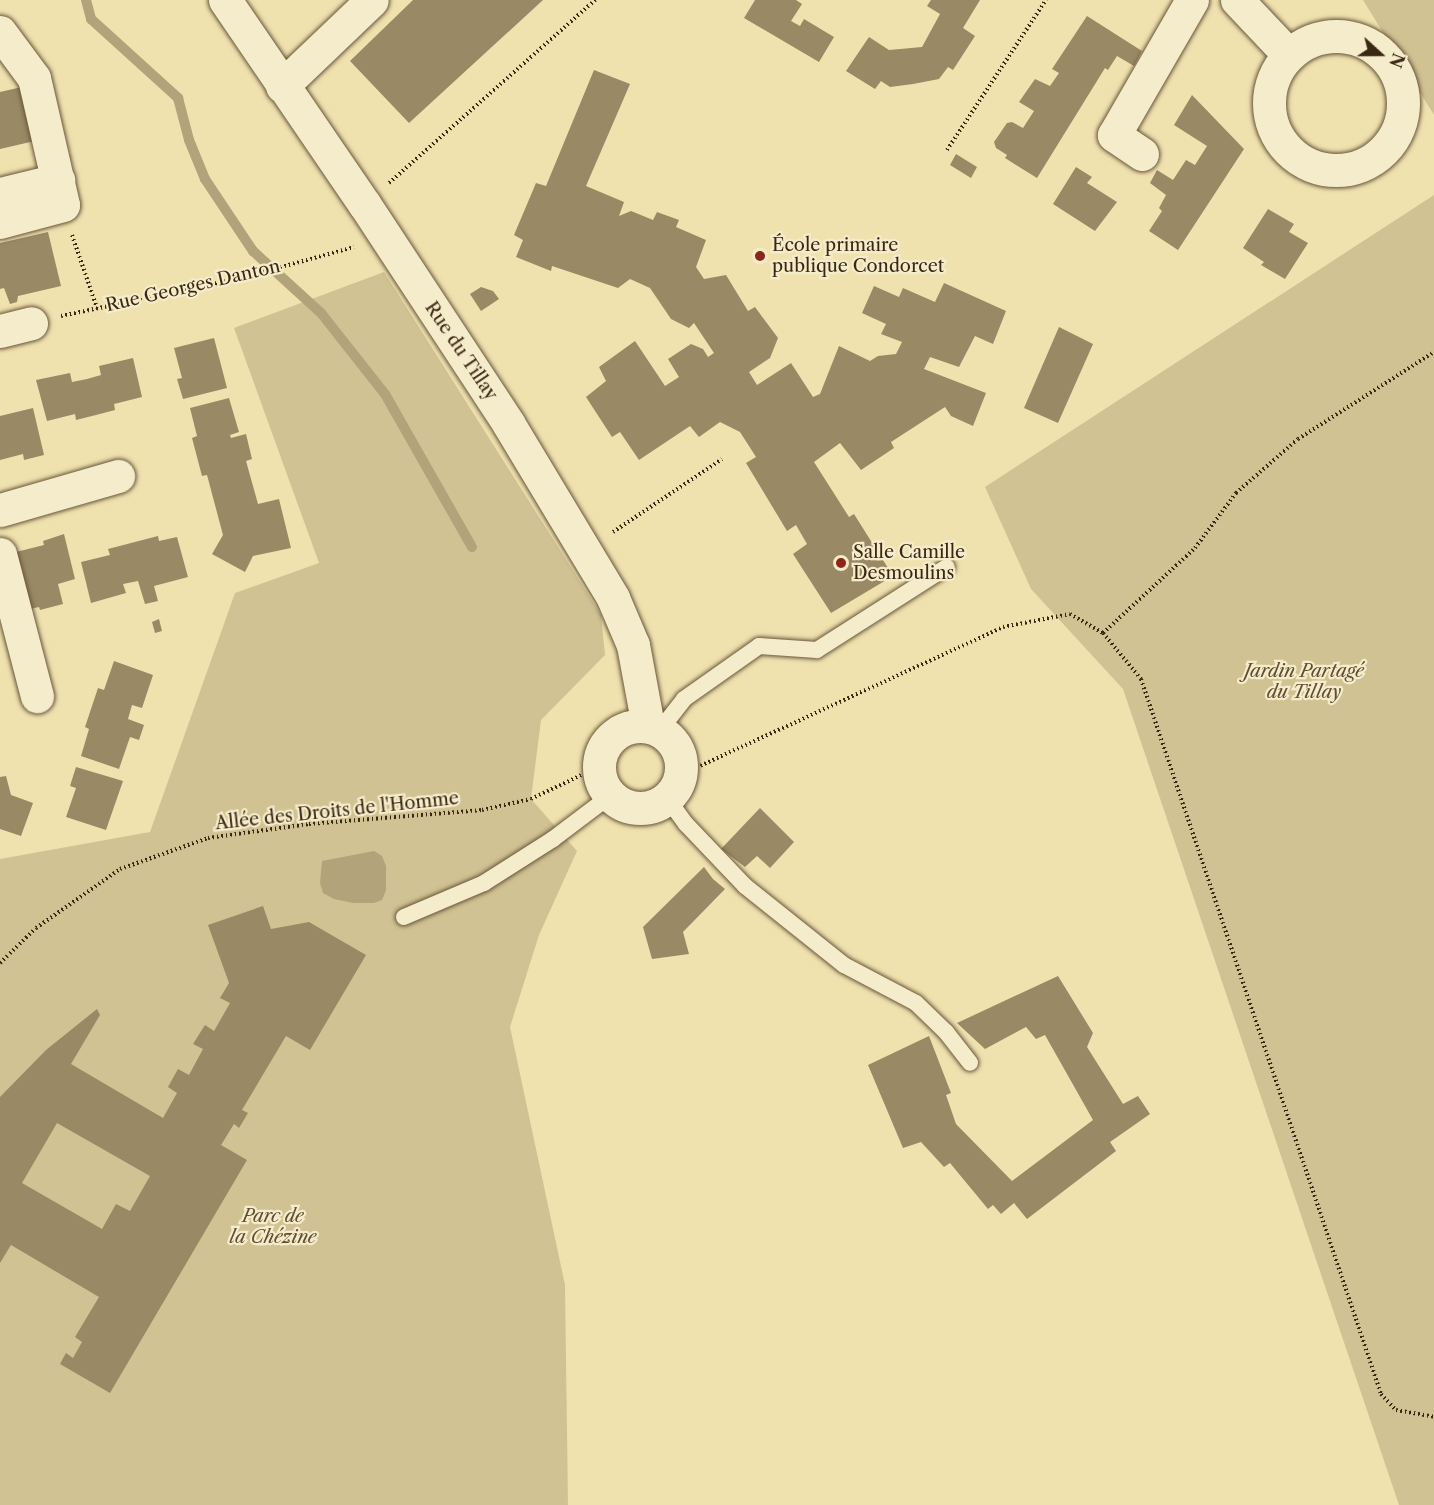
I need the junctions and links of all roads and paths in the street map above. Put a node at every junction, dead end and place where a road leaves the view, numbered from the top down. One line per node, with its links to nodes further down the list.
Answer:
1 (225, 0): 9 (street, Rue du Tillay)
2 (372, 0): 9 (street)
3 (595, 0): 14 (path)
4 (1046, 0): 10 (path)
5 (1192, 0): 11 (street)
6 (1237, 0): 8 (street)
7 (0, 32): 12 (street)
8 (1288, 54): 8 (street)
9 (282, 86): 14 (street, Rue du Tillay)
10 (947, 150)
11 (1142, 154)
12 (60, 193): 13 (street); 15 (street); 17 (path)
13 (0, 194)
14 (365, 205): 16 (street, Rue du Tillay)
15 (0, 222)
16 (386, 238): 17 (path, Rue Georges Danton); 23 (street, Rue du Tillay)
17 (97, 308): 18 (path, Rue Georges Danton)
18 (15, 327)
19 (1434, 352): 26 (path)
20 (722, 459): 23 (path)
21 (118, 476): 22 (street)
22 (0, 510)
23 (585, 550): 28 (street, Rue du Tillay)
24 (0, 554): 27 (street)
25 (947, 567): 28 (lane)
26 (1103, 633): 30 (path); 34 (path)
27 (37, 696)
28 (654, 728): 29 (street); 30 (street)
29 (604, 781): 30 (street); 31 (lane); 32 (path, Allée des Droits de l'Homme)
30 (674, 786): 33 (lane)
31 (404, 917)
32 (0, 963)
33 (970, 1063)
34 (1434, 1417)

